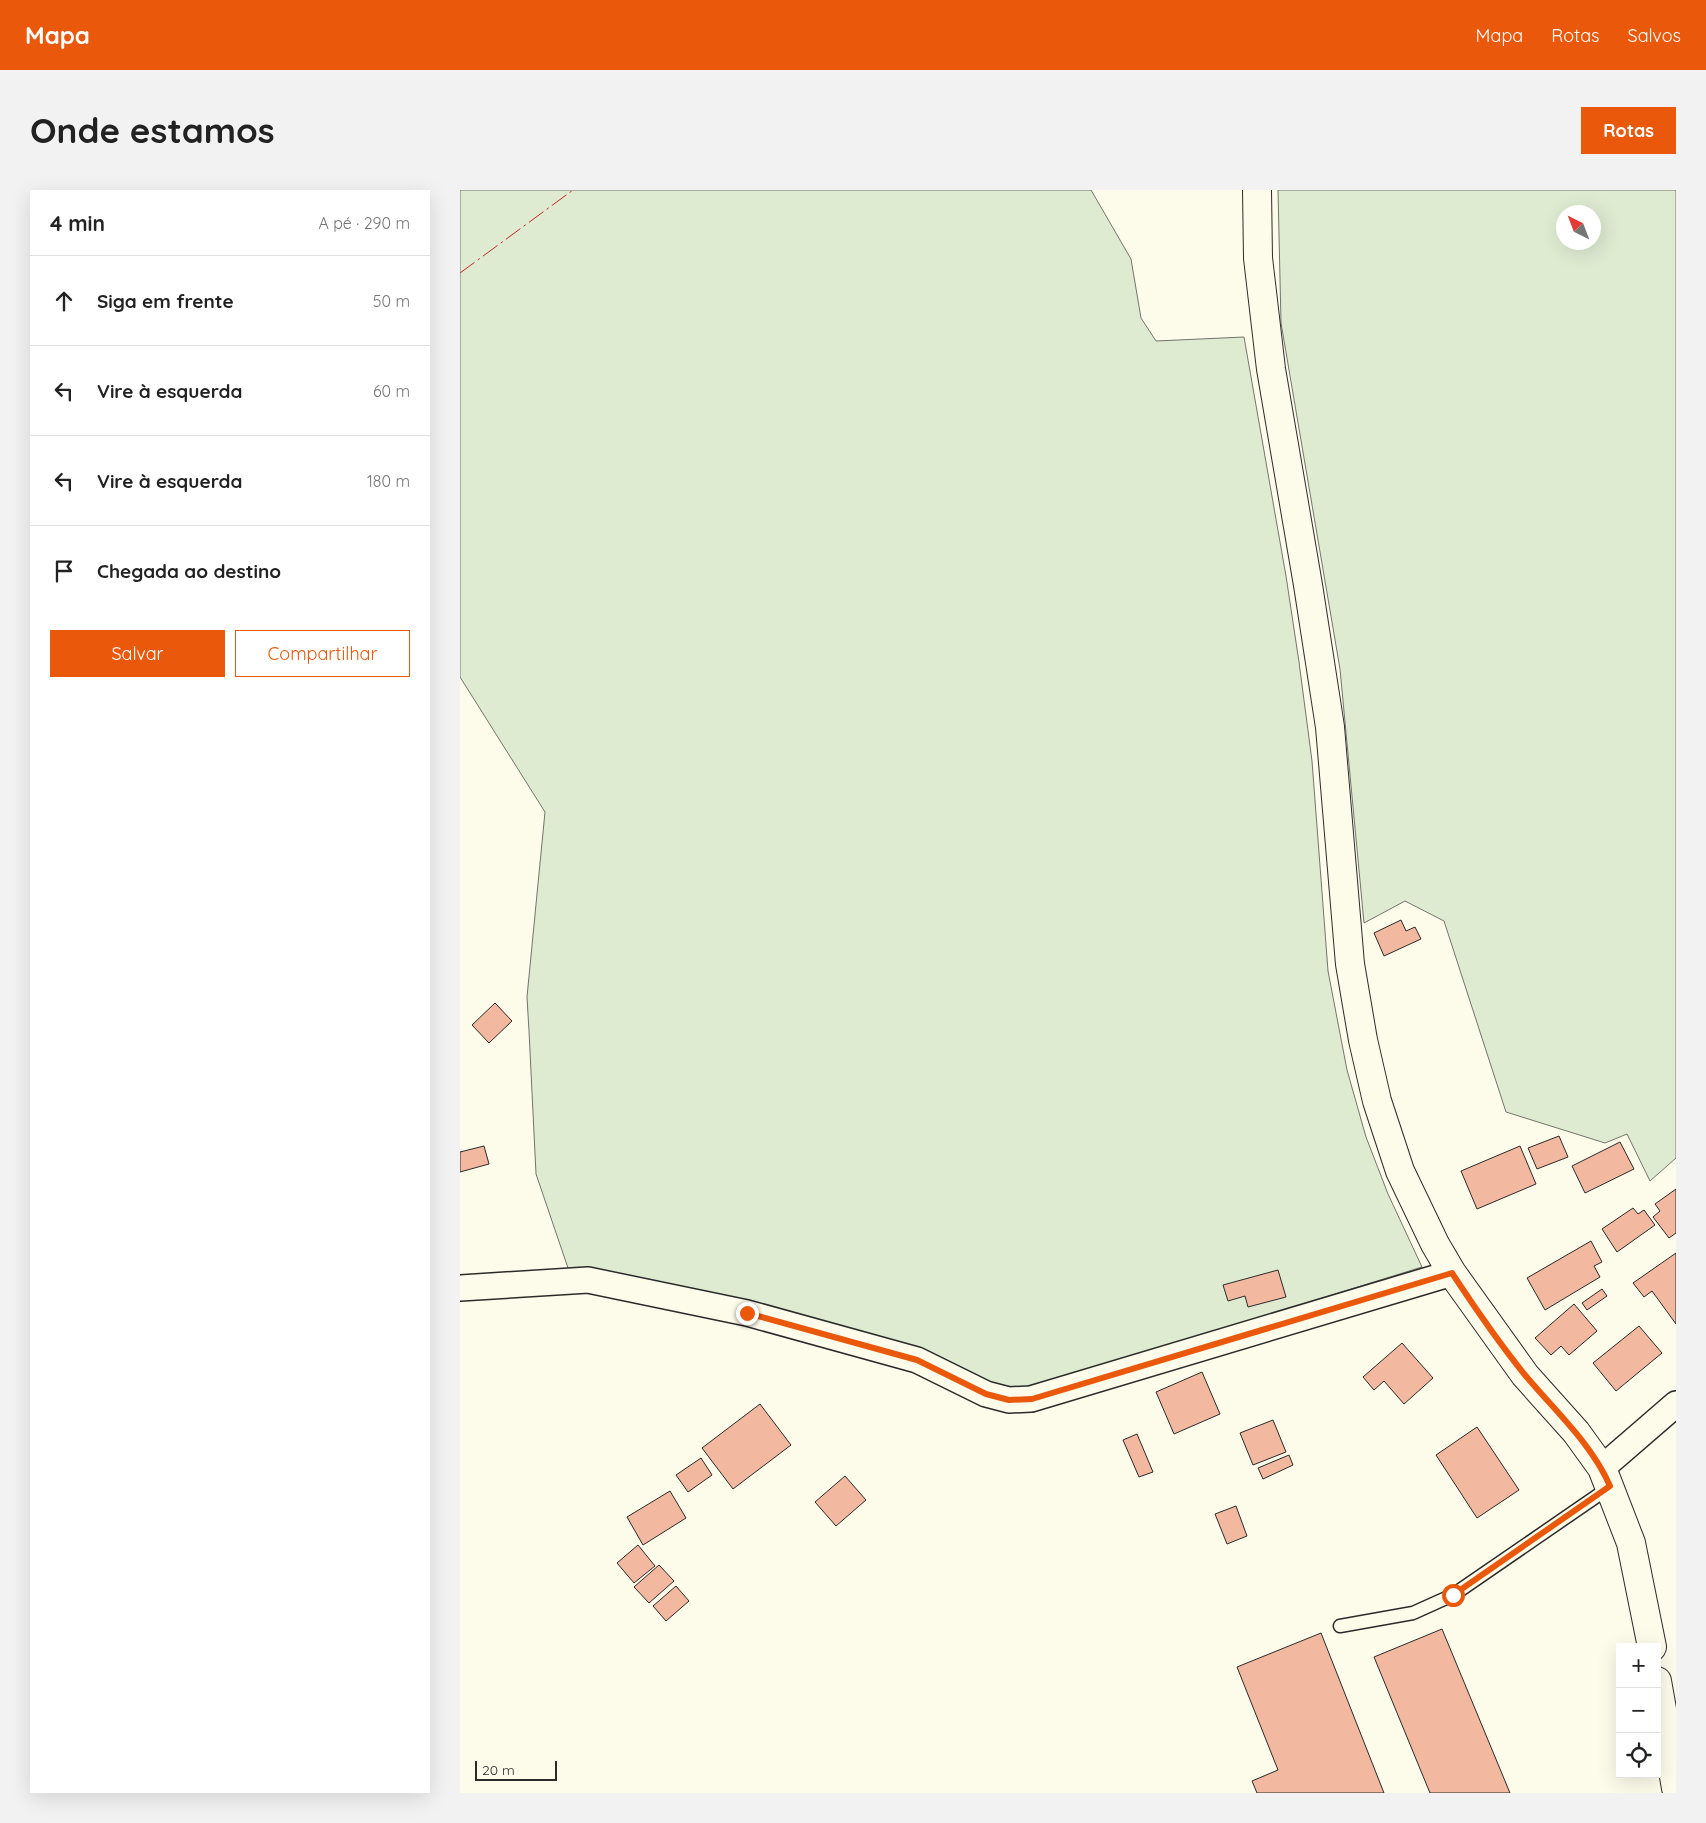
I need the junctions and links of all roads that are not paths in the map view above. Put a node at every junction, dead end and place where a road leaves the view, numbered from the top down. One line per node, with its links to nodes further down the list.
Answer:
1 (1257, 190): 2 (main road)
2 (1452, 1273): 3 (street); 5 (main road)
3 (460, 1288)
4 (1676, 1404): 5 (street)
5 (1606, 1477): 6 (lane); 7 (main road)
6 (1340, 1626)
7 (1651, 1643)
8 (1658, 1688): 9 (main road)
9 (1676, 1788)

